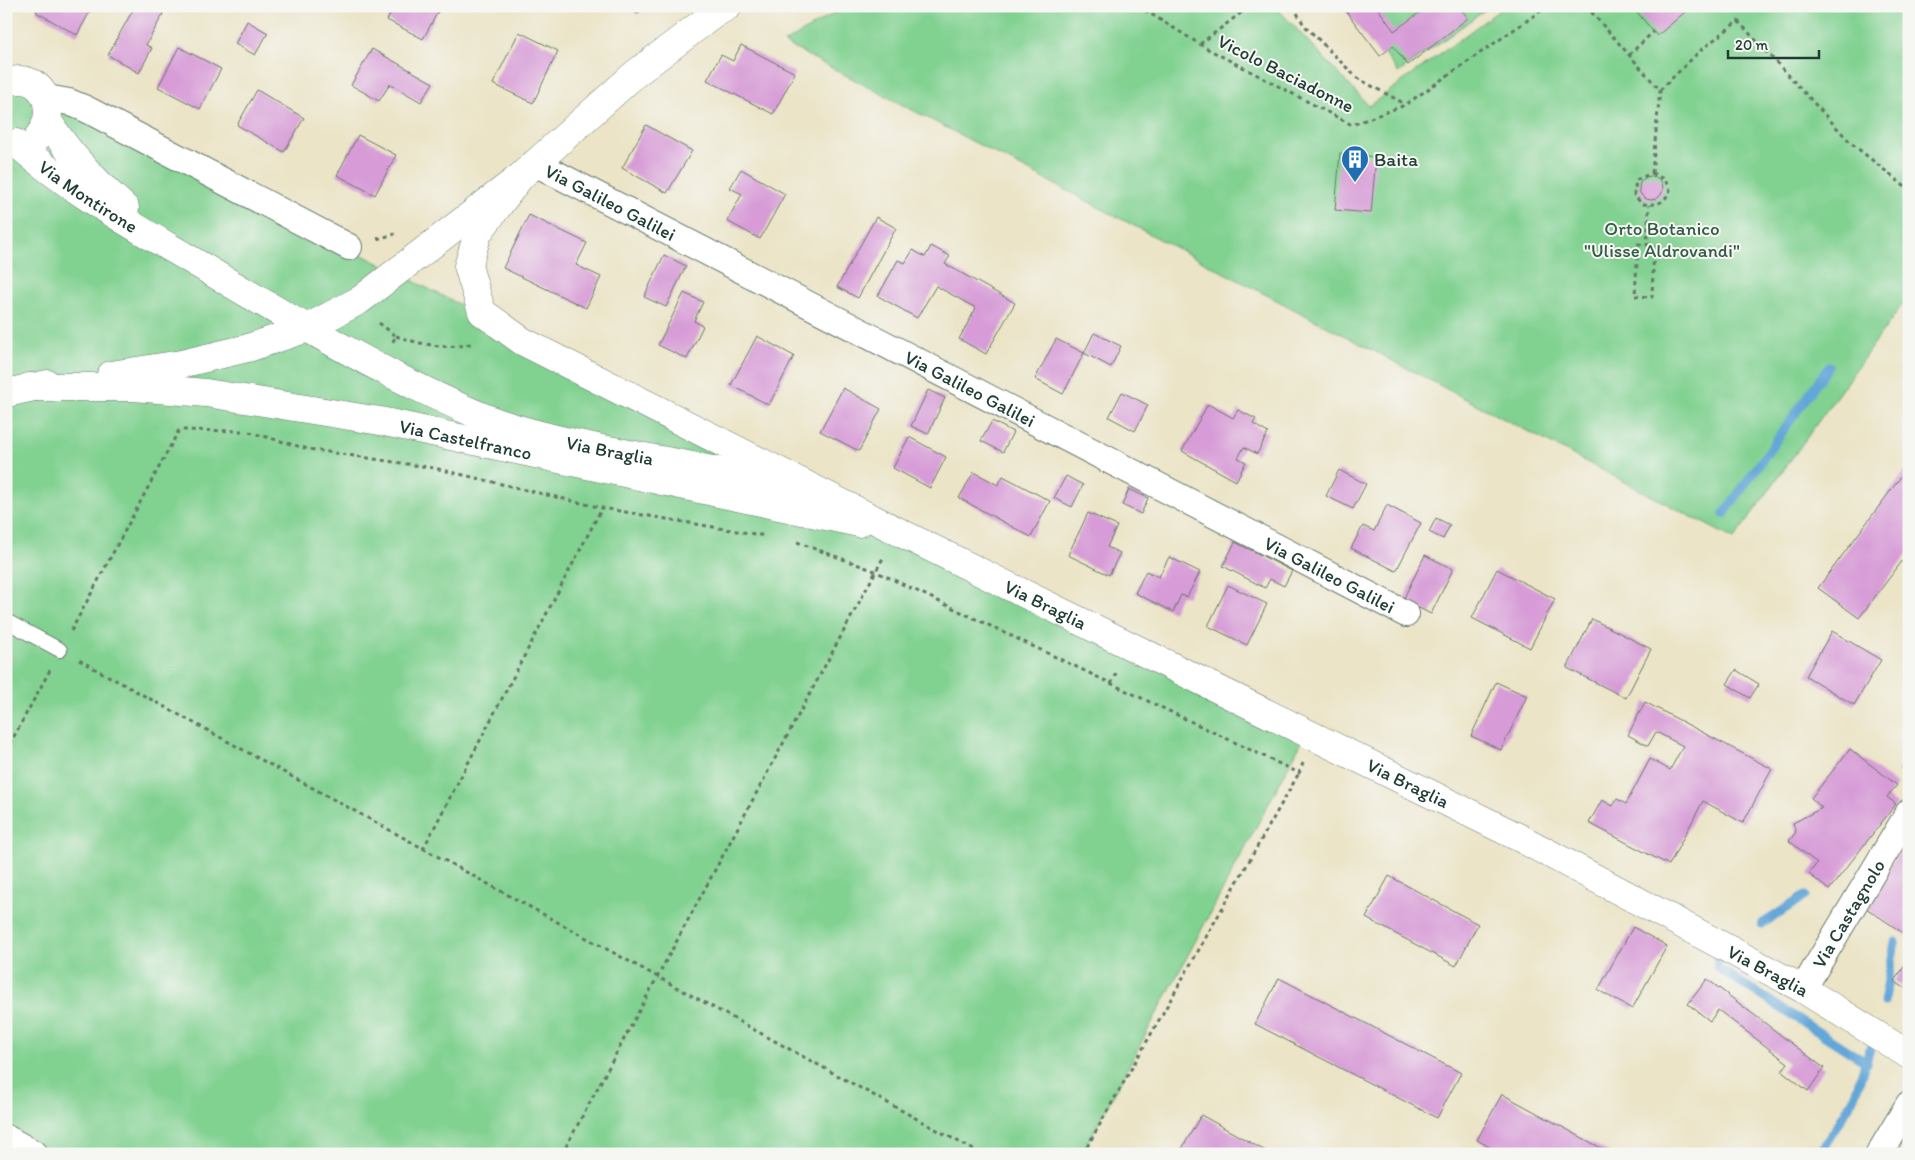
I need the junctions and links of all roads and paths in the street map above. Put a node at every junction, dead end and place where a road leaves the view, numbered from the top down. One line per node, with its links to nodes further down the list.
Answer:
1 (728, 6): 15 (street, Via Castelfranco)
2 (1138, 6): 8 (path, Vicolo Baciadonne)
3 (1250, 6): 8 (path)
4 (1293, 6): 12 (path)
5 (1548, 6): 12 (path, Vicolo Baciadonne)
6 (1586, 6): 9 (path)
7 (1653, 32): 9 (path)
8 (1200, 44): 12 (path, Vicolo Baciadonne)
9 (1629, 55): 11 (path)
10 (8, 78): 13 (street, Via Montirone)
11 (1660, 90): 16 (path); 17 (path)
12 (1405, 105)
13 (47, 109): 14 (street); 19 (street, Via Montirone); 21 (street)
14 (11, 142): 19 (street, Via Montirone)
15 (528, 170): 22 (street, Via Castelfranco); 29 (street, Via Braglia); 33 (street, Via Galileo Galilei)
16 (1652, 173): 18 (path); 18 (path)
17 (1909, 190)
18 (1649, 205): 20 (path)
19 (165, 244): 23 (street, Via Montirone)
20 (1647, 245): 20 (path)
21 (349, 247)
22 (354, 303): 23 (street, Via Castelfranco); 24 (path)
23 (305, 328): 24 (street, Via Braglia); 25 (street, Via Castelfranco)
24 (380, 368): 29 (street, Via Braglia)
25 (18, 390): 26 (street, Via Castelfranco)
26 (257, 401): 27 (path); 29 (street, Via Castelfranco)
27 (246, 431): 28 (path); 35 (path)
28 (602, 508): 30 (path); 40 (path)
29 (898, 531): 32 (path); 42 (street, Via Braglia)
30 (773, 537)
31 (792, 540): 32 (path)
32 (875, 572): 38 (path); 41 (path)
33 (1406, 614)
34 (6, 621): 35 (lane)
35 (60, 650): 36 (path); 40 (path)
36 (6, 751)
37 (1305, 760): 38 (path)
38 (1299, 773): 49 (path)
39 (1909, 812): 42 (street, Via Castagnolo)
40 (423, 849): 41 (path)
41 (657, 977): 47 (path); 48 (path)
42 (1803, 989): 43 (street, Via Braglia)
43 (1909, 1055)
44 (1909, 1104): 50 (street)
45 (6, 1138): 46 (street)
46 (34, 1154)
47 (562, 1154)
48 (981, 1154)
49 (1083, 1154)
50 (1879, 1154)

